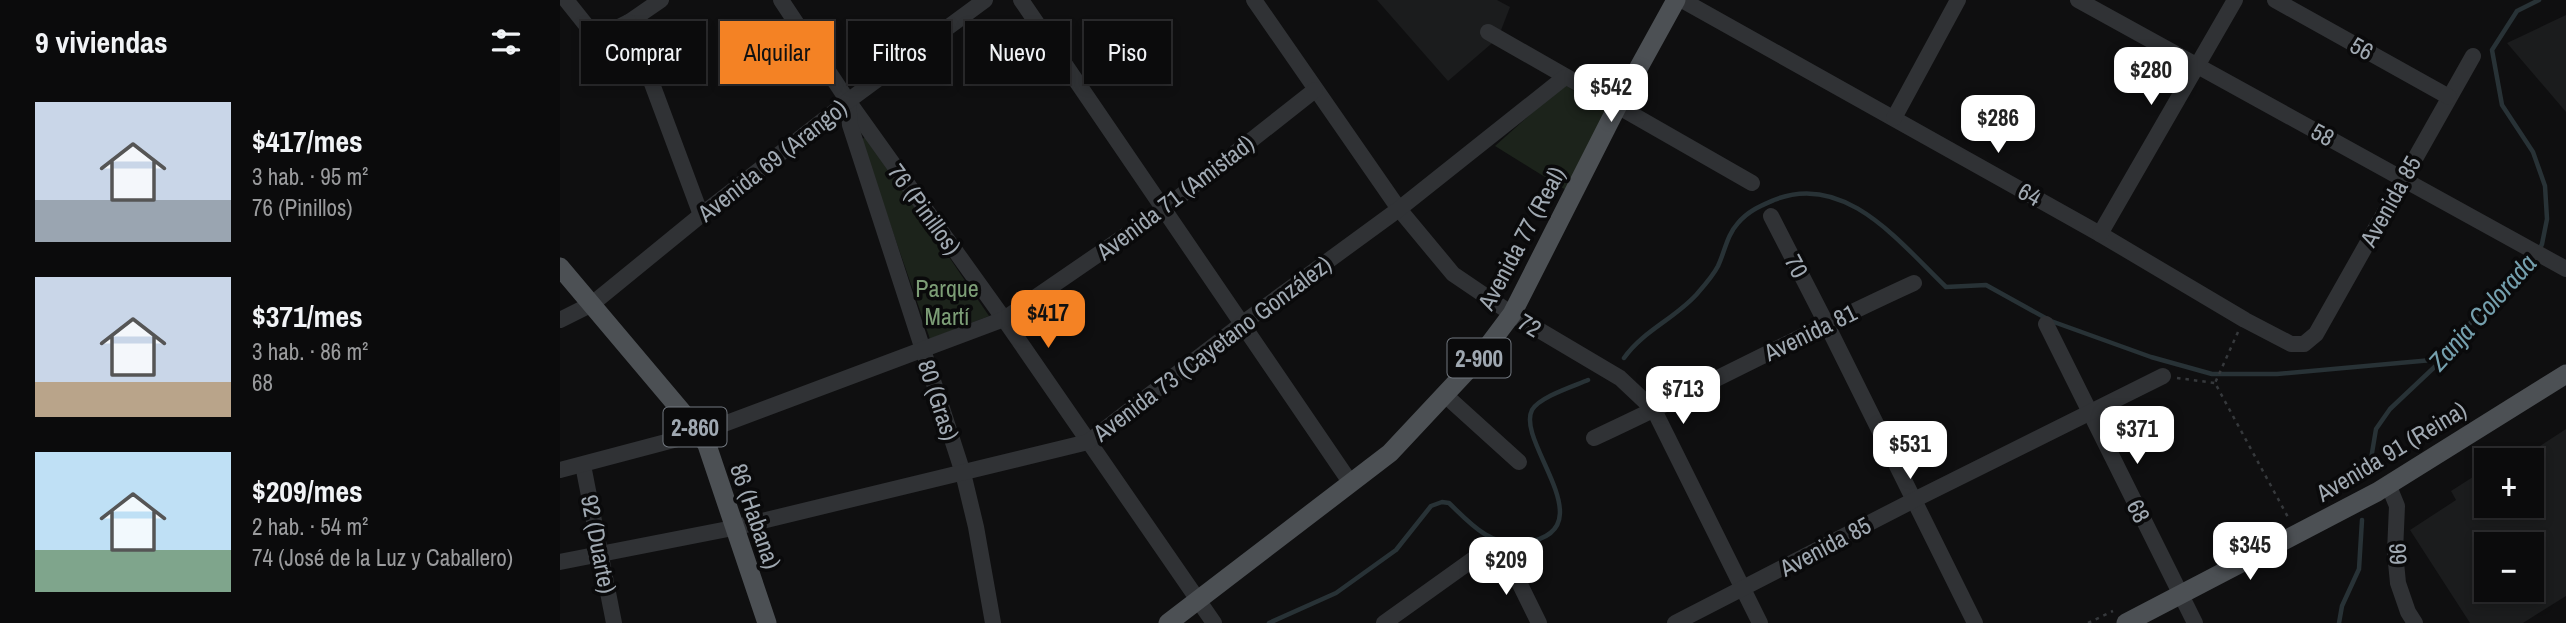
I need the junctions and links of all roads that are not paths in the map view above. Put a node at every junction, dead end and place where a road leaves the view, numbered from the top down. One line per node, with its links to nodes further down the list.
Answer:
1 (566, 0): 13 (street)
2 (662, 0): 14 (street)
3 (781, 0): 22 (street, 76 (Pinillos))
4 (985, 0): 22 (street, Avenida 69 (Arango))
5 (1021, 0): 27 (street)
6 (1254, 0): 20 (street, 72)
7 (1676, 0): 23 (main road, Avenida 77 (Real) / 2-900)
8 (1682, 0): 24 (street, 64)
9 (1958, 0): 24 (street)
10 (2078, 0): 17 (street, 58)
11 (2235, 0): 17 (street)
12 (2275, 0): 21 (street, 56)
13 (583, 21)
14 (630, 21)
15 (1488, 32): 18 (street)
16 (2473, 56): 21 (street, Avenida 85)
17 (2197, 65): 25 (street, 58); 31 (street)
18 (1565, 77): 23 (street); 28 (street, Avenida 73 (Cayetano González))
19 (652, 84): 29 (street)
20 (1315, 90): 27 (street, Avenida 71 (Amistad)); 28 (street, 72)
21 (2449, 97): 25 (street, Avenida 85)
22 (848, 101): 29 (street, Avenida 69 (Arango)); 37 (street, 76 (Pinillos)); 43 (street, 80 (Gras))
23 (1617, 107): 26 (street); 36 (main road, Avenida 77 (Real) / 2-900)
24 (1894, 118): 31 (street, 64)
25 (2403, 177): 33 (street, 58); 42 (street, Avenida 85)
26 (1752, 183)
27 (1164, 209): 37 (street, Avenida 71 (Amistad)); 39 (street)
28 (1399, 209): 36 (street, 72); 39 (street, Avenida 73 (Cayetano González))
29 (701, 215): 35 (street, Avenida 69 (Arango))
30 (1771, 216): 40 (street, 70)
31 (2100, 234): 42 (street, 64)
32 (560, 267): 35 (main road, 86 (Habana) / 2-860)
33 (2566, 268)
34 (1914, 283): 40 (street, Avenida 81)
35 (592, 304): 38 (street, Avenida 69 (Arango)); 49 (main road, 86 (Habana) / 2-860)
36 (1512, 314): 46 (main road, Avenida 77 (Real) / 2-900); 47 (street, 72)
37 (1004, 319): 43 (street, Avenida 71 (Amistad)); 51 (street, 76 (Pinillos))
38 (560, 320)
39 (1243, 323): 51 (street, Avenida 73 (Cayetano González)); 56 (street)
40 (1826, 323): 47 (street, Avenida 81); 58 (street, 70)
41 (2046, 324): 48 (street, 68)
42 (2304, 344)
43 (923, 351): 49 (street, Avenida 71 (Amistad)); 55 (street, 80 (Gras))
44 (2566, 374): 57 (main road, Avenida 91 (Reina))
45 (2163, 376): 48 (street, Avenida 85)
46 (1445, 395): 52 (street); 56 (main road, Avenida 77 (Real) / 2-900)
47 (1654, 410): 50 (street, Avenida 81); 62 (street, 72)
48 (2090, 414): 58 (street, Avenida 85); 63 (street, 68)
49 (700, 433): 53 (street, Avenida 71 (Amistad)); 59 (main road, 86 (Habana) / 2-860)
50 (1594, 438)
51 (1088, 442): 55 (street, Avenida 73 (Cayetano González)); 64 (street, 76 (Pinillos))
52 (1519, 462)
53 (583, 465): 54 (street, Avenida 71 (Amistad)); 60 (street, 92 (Duarte))
54 (560, 470)
55 (963, 473): 59 (street, Avenida 73 (Cayetano González)); 68 (street, 80 (Gras))
56 (1350, 482): 64 (main road, Avenida 77 (Real) / 2-900)
57 (2382, 488): 63 (main road, Avenida 91 (Reina)); 77 (street, 66)
58 (1914, 500): 62 (street, Avenida 85); 75 (street, 70)
59 (733, 528): 60 (street, Avenida 73 (Cayetano González)); 67 (main road, 86 (Habana) / 2-860)
60 (602, 553): 61 (street, Avenida 73 (Cayetano González)); 66 (street, 92 (Duarte))
61 (560, 562)
62 (1744, 590): 73 (street, Avenida 85); 74 (street, 72)
63 (2181, 596): 65 (main road, Avenida 91 (Reina)); 76 (street, 68)
64 (1197, 599): 69 (main road, Avenida 77 (Real) / 2-900); 70 (street, 76 (Pinillos))
65 (2119, 617)
66 (614, 623)
67 (767, 623)
68 (993, 623)
69 (1168, 623)
70 (1214, 623)
71 (1384, 623): 72 (street)
72 (1539, 623)
73 (1675, 623)
74 (1760, 623)
75 (1975, 623)
76 (2195, 623)
77 (2415, 623)

